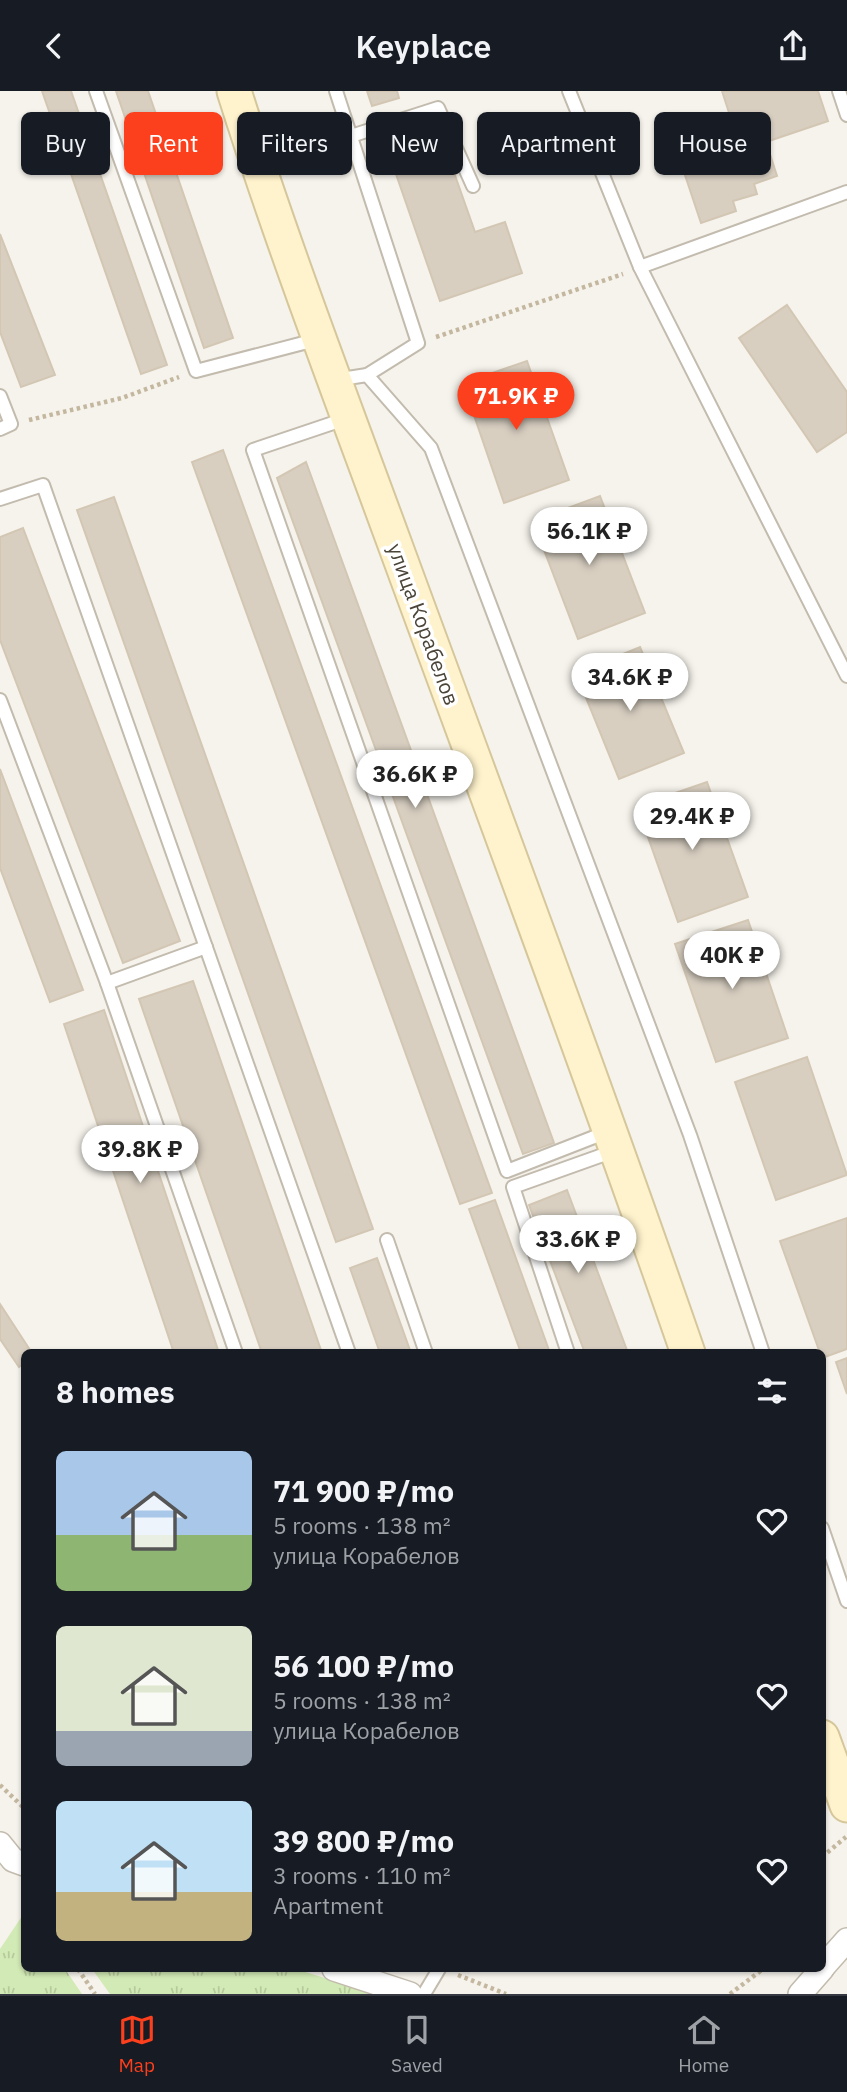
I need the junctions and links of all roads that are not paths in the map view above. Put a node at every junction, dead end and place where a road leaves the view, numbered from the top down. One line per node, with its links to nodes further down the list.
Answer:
1 (96, 91): 15 (lane)
2 (234, 91): 6 (street, улица Корабелов)
3 (336, 91): 7 (lane)
4 (569, 91): 14 (lane)
5 (839, 91): 8 (lane)
6 (241, 112)
7 (343, 112)
8 (847, 115)
9 (352, 136): 12 (lane)
10 (352, 139): 16 (lane)
11 (262, 175): 15 (street, улица Корабелов)
12 (473, 186)
13 (847, 192): 14 (lane)
14 (640, 267): 22 (lane)
15 (320, 339): 17 (street, улица Корабелов)
16 (367, 375): 17 (lane); 33 (lane)
17 (334, 380): 19 (street, улица Корабелов)
18 (0, 396): 20 (lane)
19 (348, 418): 26 (street, улица Корабелов); 26 (lane)
20 (6, 427)
21 (0, 499): 24 (lane)
22 (847, 675)
23 (0, 700): 25 (lane)
24 (206, 947): 25 (lane); 29 (lane)
25 (107, 983): 28 (lane)
26 (614, 1140): 31 (lane); 32 (street, улица Корабелов)
27 (387, 1240): 30 (lane)
28 (235, 1349)
29 (348, 1349)
30 (425, 1349)
31 (567, 1349)
32 (687, 1349)
33 (762, 1349)
34 (826, 1540): 35 (lane)
35 (847, 1601)
36 (826, 1748): 37 (street)
37 (847, 1805)
38 (847, 1940): 39 (street)
39 (826, 1964)
40 (343, 1972): 43 (street)
41 (444, 1972): 44 (lane)
42 (819, 1972): 45 (street)
43 (410, 1994)
44 (424, 1994)
45 (800, 1994)

